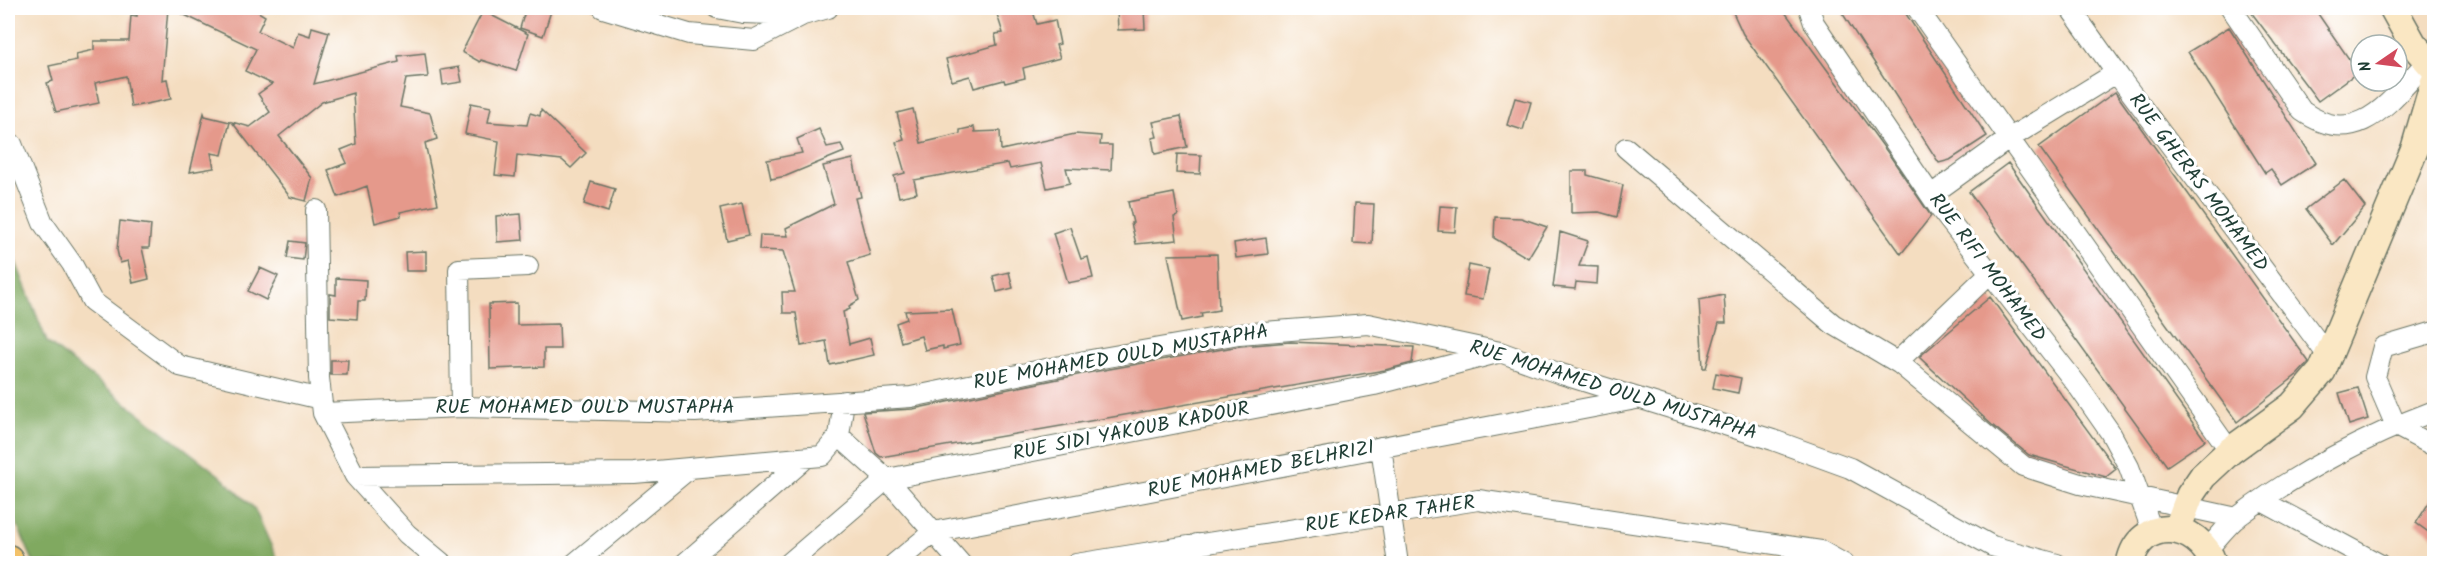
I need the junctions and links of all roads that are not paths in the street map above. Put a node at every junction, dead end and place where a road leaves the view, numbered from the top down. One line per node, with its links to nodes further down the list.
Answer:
1 (603, 8): 9 (street)
2 (717, 8): 9 (street)
3 (828, 8): 9 (street)
4 (1809, 8): 15 (street, RUE RIFI MOHAMED)
5 (1917, 8): 12 (street)
6 (2070, 8): 10 (street, RUE GHERAS MOHAMED)
7 (2231, 8): 11 (street)
8 (2390, 9): 11 (street)
9 (803, 15)
10 (2116, 73): 12 (street); 21 (street, RUE GHERAS MOHAMED)
11 (2433, 81): 21 (street)
12 (2010, 138): 15 (street); 32 (street)
13 (12, 144): 25 (street, RUE MOHAMED OULD MUSTAPHA)
14 (1626, 148): 22 (street)
15 (1931, 195): 18 (street, RUE RIFI MOHAMED)
16 (316, 210): 25 (street)
17 (528, 266): 26 (street)
18 (1990, 273): 22 (street); 37 (street, RUE RIFI MOHAMED)
19 (2434, 332): 28 (street)
20 (1500, 352): 23 (street, RUE MOHAMED OULD MUSTAPHA); 24 (street, RUE MOHAMED OULD MUSTAPHA); 36 (street, RUE SIDI YAKOUB KADOUR)
21 (2329, 357): 32 (street)
22 (1897, 362): 37 (street)
23 (1639, 398): 31 (street, RUE MOHAMED BELHRIZI); 55 (street, RUE MOHAMED OULD MUSTAPHA)
24 (844, 402): 26 (street, RUE MOHAMED OULD MUSTAPHA); 29 (street)
25 (322, 406): 26 (street, RUE MOHAMED OULD MUSTAPHA); 35 (street)
26 (461, 407)
27 (2434, 411): 28 (street)
28 (2396, 426): 30 (street); 38 (street)
29 (839, 436): 33 (street); 36 (street)
30 (2434, 446)
31 (1381, 447): 39 (street); 42 (street, RUE MOHAMED BELHRIZI)
32 (2230, 451): 41 (street)
33 (806, 458): 34 (street); 48 (street)
34 (690, 468): 35 (street); 47 (street)
35 (355, 476): 46 (street)
36 (887, 479): 42 (street); 49 (street, RUE SIDI YAKOUB KADOUR)
37 (2140, 495): 41 (street, RUE RIFI MOHAMED); 41 (street)
38 (2262, 501): 40 (street); 57 (street)
39 (1389, 514): 43 (street, RUE KEDAR TAHER); 44 (street, RUE KEDAR TAHER); 53 (street)
40 (2237, 518): 41 (street); 45 (street)
41 (2172, 523): 45 (street); 56 (street)
42 (933, 532): 50 (street, RUE MOHAMED BELHRIZI); 51 (street)
43 (1198, 554): 52 (street, RUE KEDAR TAHER)
44 (1820, 557): 54 (street, RUE KEDAR TAHER)
45 (2210, 557)
46 (443, 564)
47 (574, 564)
48 (684, 564)
49 (788, 564)
50 (894, 564)
51 (962, 564)
52 (1076, 564)
53 (1398, 564)
54 (1844, 564)
55 (2057, 564)
56 (2130, 564)
57 (2379, 564)

